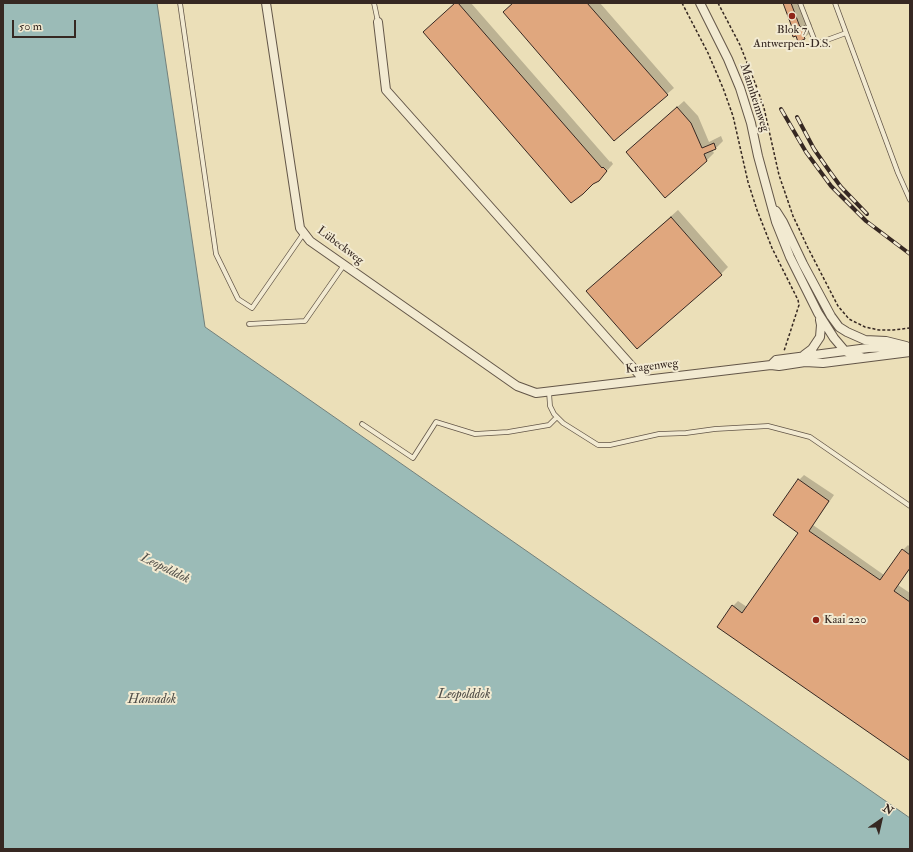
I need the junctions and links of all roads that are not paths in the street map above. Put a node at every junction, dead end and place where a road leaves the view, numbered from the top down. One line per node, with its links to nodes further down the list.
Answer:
1 (180, 3): 11 (lane)
2 (266, 3): 11 (street, Lübeckweg)
3 (374, 3): 7 (lane)
4 (700, 3): 10 (street, Mannheimweg)
5 (800, 3): 8 (lane)
6 (835, 3): 8 (lane)
7 (378, 22): 24 (street)
8 (846, 32): 9 (lane)
9 (910, 200)
10 (771, 205): 13 (street, Mannheimweg); 14 (street, Mannheimweg)
11 (304, 233): 12 (street, Lübeckweg)
12 (344, 265): 15 (lane); 26 (street, Lübeckweg)
13 (818, 313): 16 (street, Kragenweg); 20 (street, Kragenweg)
14 (831, 316): 16 (street, Mannheimweg); 17 (street, Mannheimweg)
15 (249, 324)
16 (834, 338): 18 (street, Kragenweg); 19 (street)
17 (909, 348): 18 (street, Kragenweg); 21 (street, Kragenweg)
18 (846, 351): 19 (street, Kragenweg); 21 (street, Kragenweg)
19 (827, 353): 20 (street, Kragenweg); 22 (street)
20 (798, 357): 23 (street, Kragenweg)
21 (867, 358): 22 (street, Kragenweg)
22 (805, 362): 23 (street, Kragenweg)
23 (771, 364): 24 (street, Kragenweg)
24 (644, 380): 25 (street, Kragenweg)
25 (549, 392): 26 (street, Kragenweg); 27 (lane)
26 (536, 393)
27 (557, 417): 28 (lane); 29 (lane)
28 (362, 424)
29 (910, 506)

